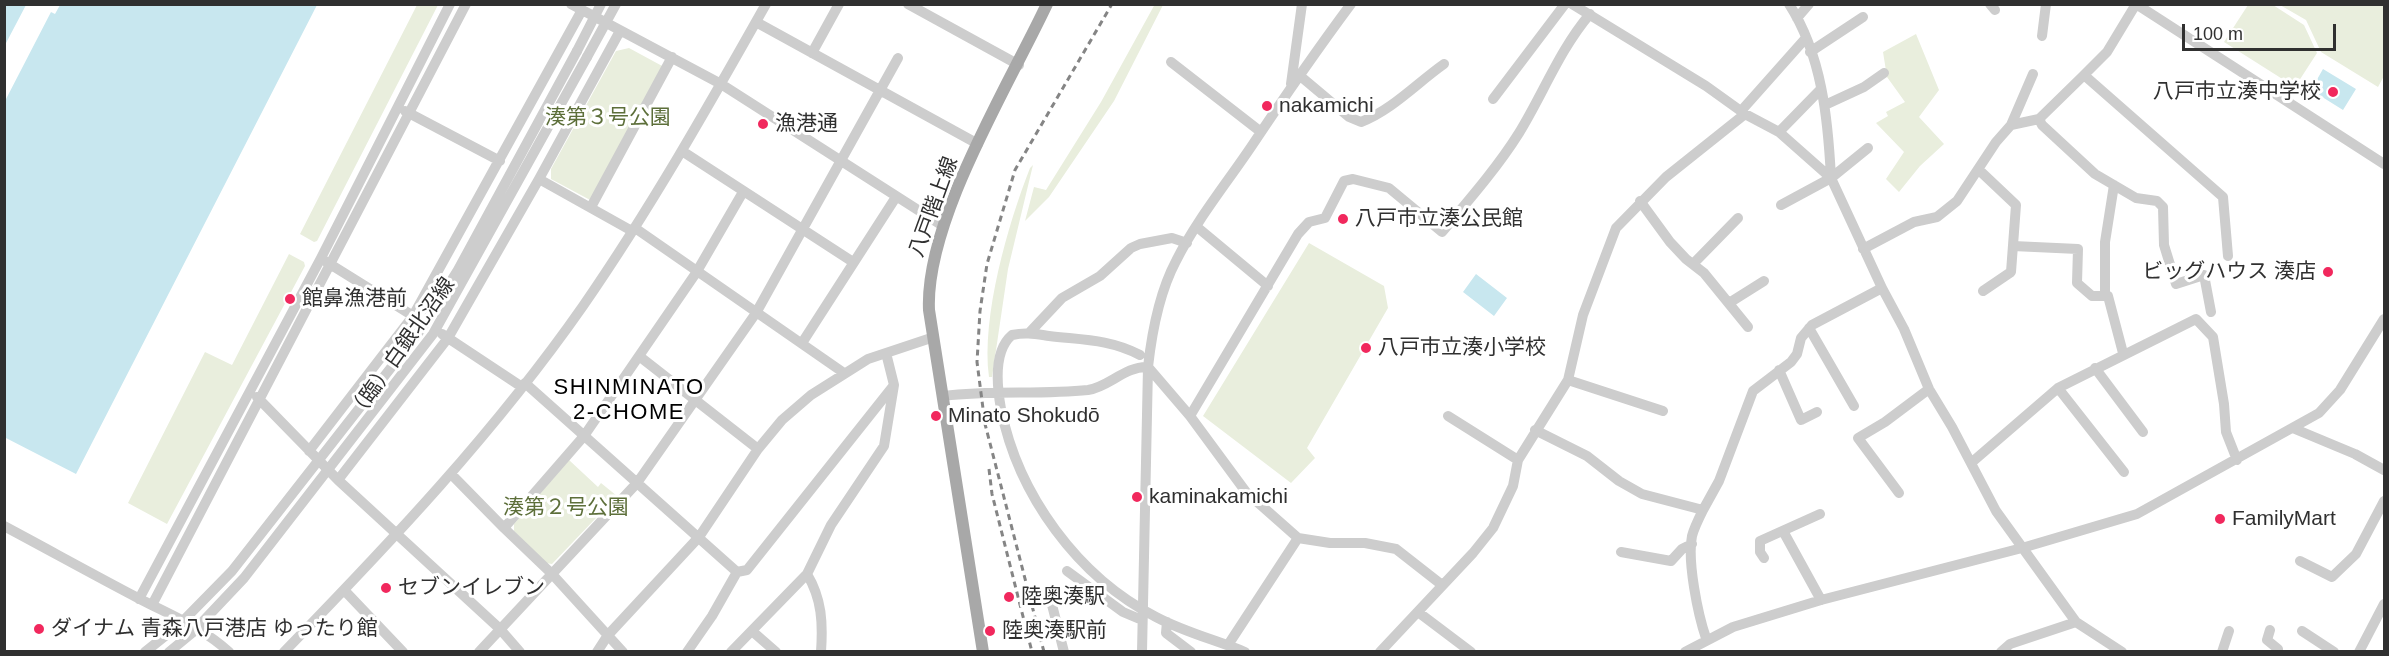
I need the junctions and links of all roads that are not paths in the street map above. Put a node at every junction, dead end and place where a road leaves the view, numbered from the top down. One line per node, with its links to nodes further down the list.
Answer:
1 (450, 4): 46 (street)
2 (466, 4): 47 (street)
3 (571, 4): 19 (street)
4 (601, 4): 21 (street, （臨）白銀北沼線)
5 (616, 4): 25 (street, （臨）白銀北沼線)
6 (766, 4): 24 (street)
7 (838, 4): 30 (street)
8 (908, 4): 18 (street)
9 (1047, 4): 34 (main road, 八戸階上線)
10 (1302, 4): 41 (street)
11 (1350, 4): 38 (street)
12 (1565, 4): 44 (street)
13 (1572, 4): 20 (street)
14 (1789, 4): 23 (street)
15 (1809, 4): 23 (street)
16 (2046, 4): 27 (street)
17 (2136, 4): 39 (street); 58 (street)
18 (926, 9): 34 (street)
19 (582, 10): 21 (street); 57 (street)
20 (1590, 14): 48 (street); 83 (street)
21 (595, 17): 25 (street); 174 (street, （臨）白銀北沼線, bridge)
22 (1863, 17): 29 (street)
23 (1797, 18): 28 (street)
24 (756, 22): 30 (street); 40 (street)
25 (606, 23): 26 (street); 175 (street, （臨）白銀北沼線, bridge)
26 (620, 31): 31 (street); 61 (street)
27 (2042, 36)
28 (1805, 39): 29 (street); 48 (street)
29 (1810, 52): 42 (street)
30 (812, 53): 43 (street)
31 (672, 57): 40 (street); 67 (street)
32 (898, 58): 43 (street)
33 (1171, 62): 51 (street)
34 (1019, 64): 53 (main road, 八戸階上線)
35 (1444, 64): 38 (street)
36 (1884, 73): 45 (street)
37 (2033, 74): 50 (street)
38 (1299, 75): 41 (street)
39 (2084, 75): 49 (street); 76 (street)
40 (721, 84): 55 (street); 56 (street)
41 (1291, 86): 51 (street)
42 (1821, 88): 45 (street); 52 (street)
43 (881, 90): 53 (street); 56 (street)
44 (1493, 99)
45 (1826, 105): 60 (street)
46 (398, 107): 47 (street); 77 (street)
47 (409, 112): 57 (street); 79 (street)
48 (1743, 113): 52 (street); 65 (street)
49 (2039, 119): 50 (street); 62 (street)
50 (2011, 125): 59 (street)
51 (1261, 132): 70 (street)
52 (1779, 132): 60 (street)
53 (978, 144): 69 (main road, 八戸階上線)
54 (1868, 148): 60 (street)
55 (682, 151): 63 (street); 72 (street)
56 (841, 160): 64 (street); 71 (street)
57 (500, 161): 90 (street)
58 (2385, 164)
59 (1979, 170): 74 (street); 75 (street)
60 (1831, 178): 66 (street); 75 (street)
61 (539, 179): 67 (street); 96 (street)
62 (2114, 185): 86 (street); 88 (street)
63 (743, 192): 71 (street); 81 (street)
64 (896, 197): 69 (street); 78 (street)
65 (1640, 201): 80 (street); 106 (street)
66 (1781, 205)
67 (591, 207): 72 (street)
68 (1738, 218): 80 (street)
69 (943, 226): 95 (main road, 八戸階上線)
70 (1197, 226): 73 (street); 83 (street)
71 (804, 229): 78 (street); 89 (street)
72 (634, 230): 81 (street); 107 (street)
73 (1186, 243): 94 (street); 102 (street)
74 (2013, 246): 85 (street); 86 (street)
75 (1863, 249): 84 (street)
76 (2228, 256)
77 (321, 258): 79 (street); 111 (street)
78 (854, 261): 97 (street)
79 (331, 264): 90 (street); 115 (street)
80 (1693, 264): 87 (street)
81 (696, 273): 89 (street); 101 (street)
82 (1764, 280): 87 (street)
83 (1268, 286): 119 (street)
84 (1882, 288): 93 (street); 110 (street)
85 (1983, 291)
86 (2105, 296): 99 (street)
87 (1729, 303): 92 (street)
88 (2211, 312)
89 (756, 313): 97 (street); 114 (street)
90 (413, 316): 96 (street); 126 (street)
91 (2385, 319): 121 (street)
92 (1748, 327)
93 (1809, 328): 104 (street); 116 (street)
94 (1030, 332): 100 (street); 112 (street)
95 (934, 337): 98 (street); 113 (main road, 八戸階上線)
96 (448, 338): 107 (street); 133 (street)
97 (802, 344): 105 (street)
98 (886, 353): 105 (street); 108 (street)
99 (2123, 353): 103 (street); 128 (street)
100 (1140, 355)
101 (639, 356): 114 (street); 124 (street)
102 (1148, 367): 112 (street); 119 (street); 162 (street)
103 (2095, 368): 109 (street); 123 (street)
104 (1779, 370): 118 (street); 137 (street)
105 (844, 373): 125 (street)
106 (1568, 380): 117 (street); 122 (street)
107 (523, 385): 124 (street); 132 (street)
108 (894, 385): 151 (street); 153 (street)
109 (2058, 388): 129 (street); 131 (street)
110 (1929, 389): 129 (street); 135 (street)
111 (250, 390): 115 (street); 157 (street)
112 (998, 392): 113 (street); 162 (street)
113 (944, 396): 186 (main road, 八戸階上線)
114 (696, 399): 125 (street); 134 (street)
115 (261, 401): 126 (street); 160 (street)
116 (1854, 406)
117 (1663, 411)
118 (1817, 412)
119 (1190, 416): 144 (street)
120 (1448, 416): 127 (street)
121 (2295, 429): 128 (street); 130 (street)
122 (1535, 430): 127 (street); 137 (street)
123 (2143, 432)
124 (584, 436): 134 (street); 140 (street)
125 (758, 449): 143 (street)
126 (309, 451): 133 (street)
127 (1518, 460): 154 (street)
128 (2237, 460): 146 (street)
129 (1971, 463): 146 (street)
130 (2385, 470)
131 (2124, 472)
132 (450, 474): 140 (street); 142 (street)
133 (338, 480): 142 (street)
134 (637, 483): 143 (street); 152 (street)
135 (1899, 494)
136 (2385, 501): 149 (street)
137 (1702, 510): 145 (street)
138 (1820, 514): 141 (street)
139 (4, 526): 157 (street)
140 (504, 528): 152 (street)
141 (1783, 531): 148 (street); 158 (street)
142 (399, 534): 155 (street); 165 (street)
143 (699, 537): 151 (street); 170 (street)
144 (1298, 538): 154 (street); 172 (street)
145 (1692, 544): 147 (street); 171 (street)
146 (2022, 548): 158 (street); 164 (street)
147 (1621, 552)
148 (1764, 558)
149 (2300, 561)
150 (1067, 571): 162 (street)
151 (737, 572): 182 (street)
152 (552, 574): 165 (street); 170 (street)
153 (807, 574): 166 (street); 185 (street)
154 (1442, 585): 161 (street)
155 (344, 590): 173 (street); 177 (street)
156 (1049, 593): 187 (street)
157 (139, 599): 160 (street)
158 (1821, 600): 171 (street)
159 (2385, 604): 199 (street)
160 (152, 606): 176 (street)
161 (1418, 612): 191 (street); 192 (street)
162 (1142, 615): 163 (street); 188 (street)
163 (1167, 622): 172 (street); 189 (street)
164 (2076, 622): 194 (street); 195 (street)
165 (500, 629): 178 (street); 179 (street)
166 (752, 630): 183 (street); 184 (street)
167 (2270, 630): 197 (street)
168 (2229, 631): 196 (street)
169 (2302, 631): 198 (street)
170 (608, 636): 180 (street); 181 (street)
171 (1706, 638): 193 (street)
172 (1228, 645): 190 (street)
173 (398, 650)
174 (145, 651)
175 (169, 651)
176 (229, 651)
177 (284, 651)
178 (478, 651)
179 (520, 651)
180 (597, 651)
181 (623, 651)
182 (687, 651)
183 (731, 651)
184 (776, 651)
185 (820, 651)
186 (983, 651)
187 (1064, 651)
188 (1142, 651)
189 (1191, 651)
190 (1245, 651)
191 (1380, 651)
192 (1471, 651)
193 (1685, 651)
194 (2001, 651)
195 (2122, 651)
196 (2222, 651)
197 (2277, 651)
198 (2334, 651)
199 (2359, 651)

